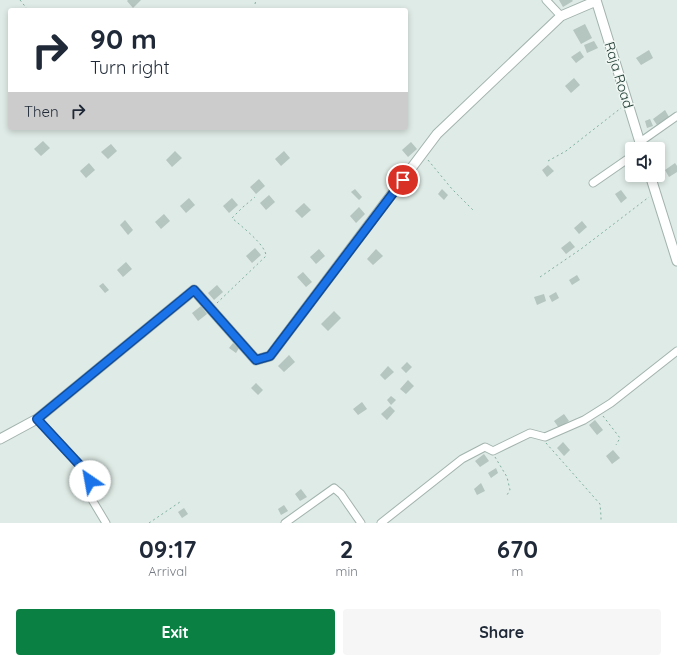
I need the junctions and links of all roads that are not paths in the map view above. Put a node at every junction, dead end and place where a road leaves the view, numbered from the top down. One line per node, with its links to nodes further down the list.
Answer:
1 (546, 0): 3 (street)
2 (598, 0): 3 (street); 5 (street, Raja Road)
3 (561, 16): 12 (street)
4 (677, 116): 6 (street)
5 (640, 142)
6 (648, 142)
7 (625, 161): 9 (street)
8 (653, 182): 10 (street)
9 (593, 183)
10 (677, 261)
11 (677, 351): 17 (street)
12 (37, 419): 13 (street); 14 (street)
13 (0, 439)
14 (106, 523)
15 (284, 523): 16 (street)
16 (361, 523)
17 (381, 523)

